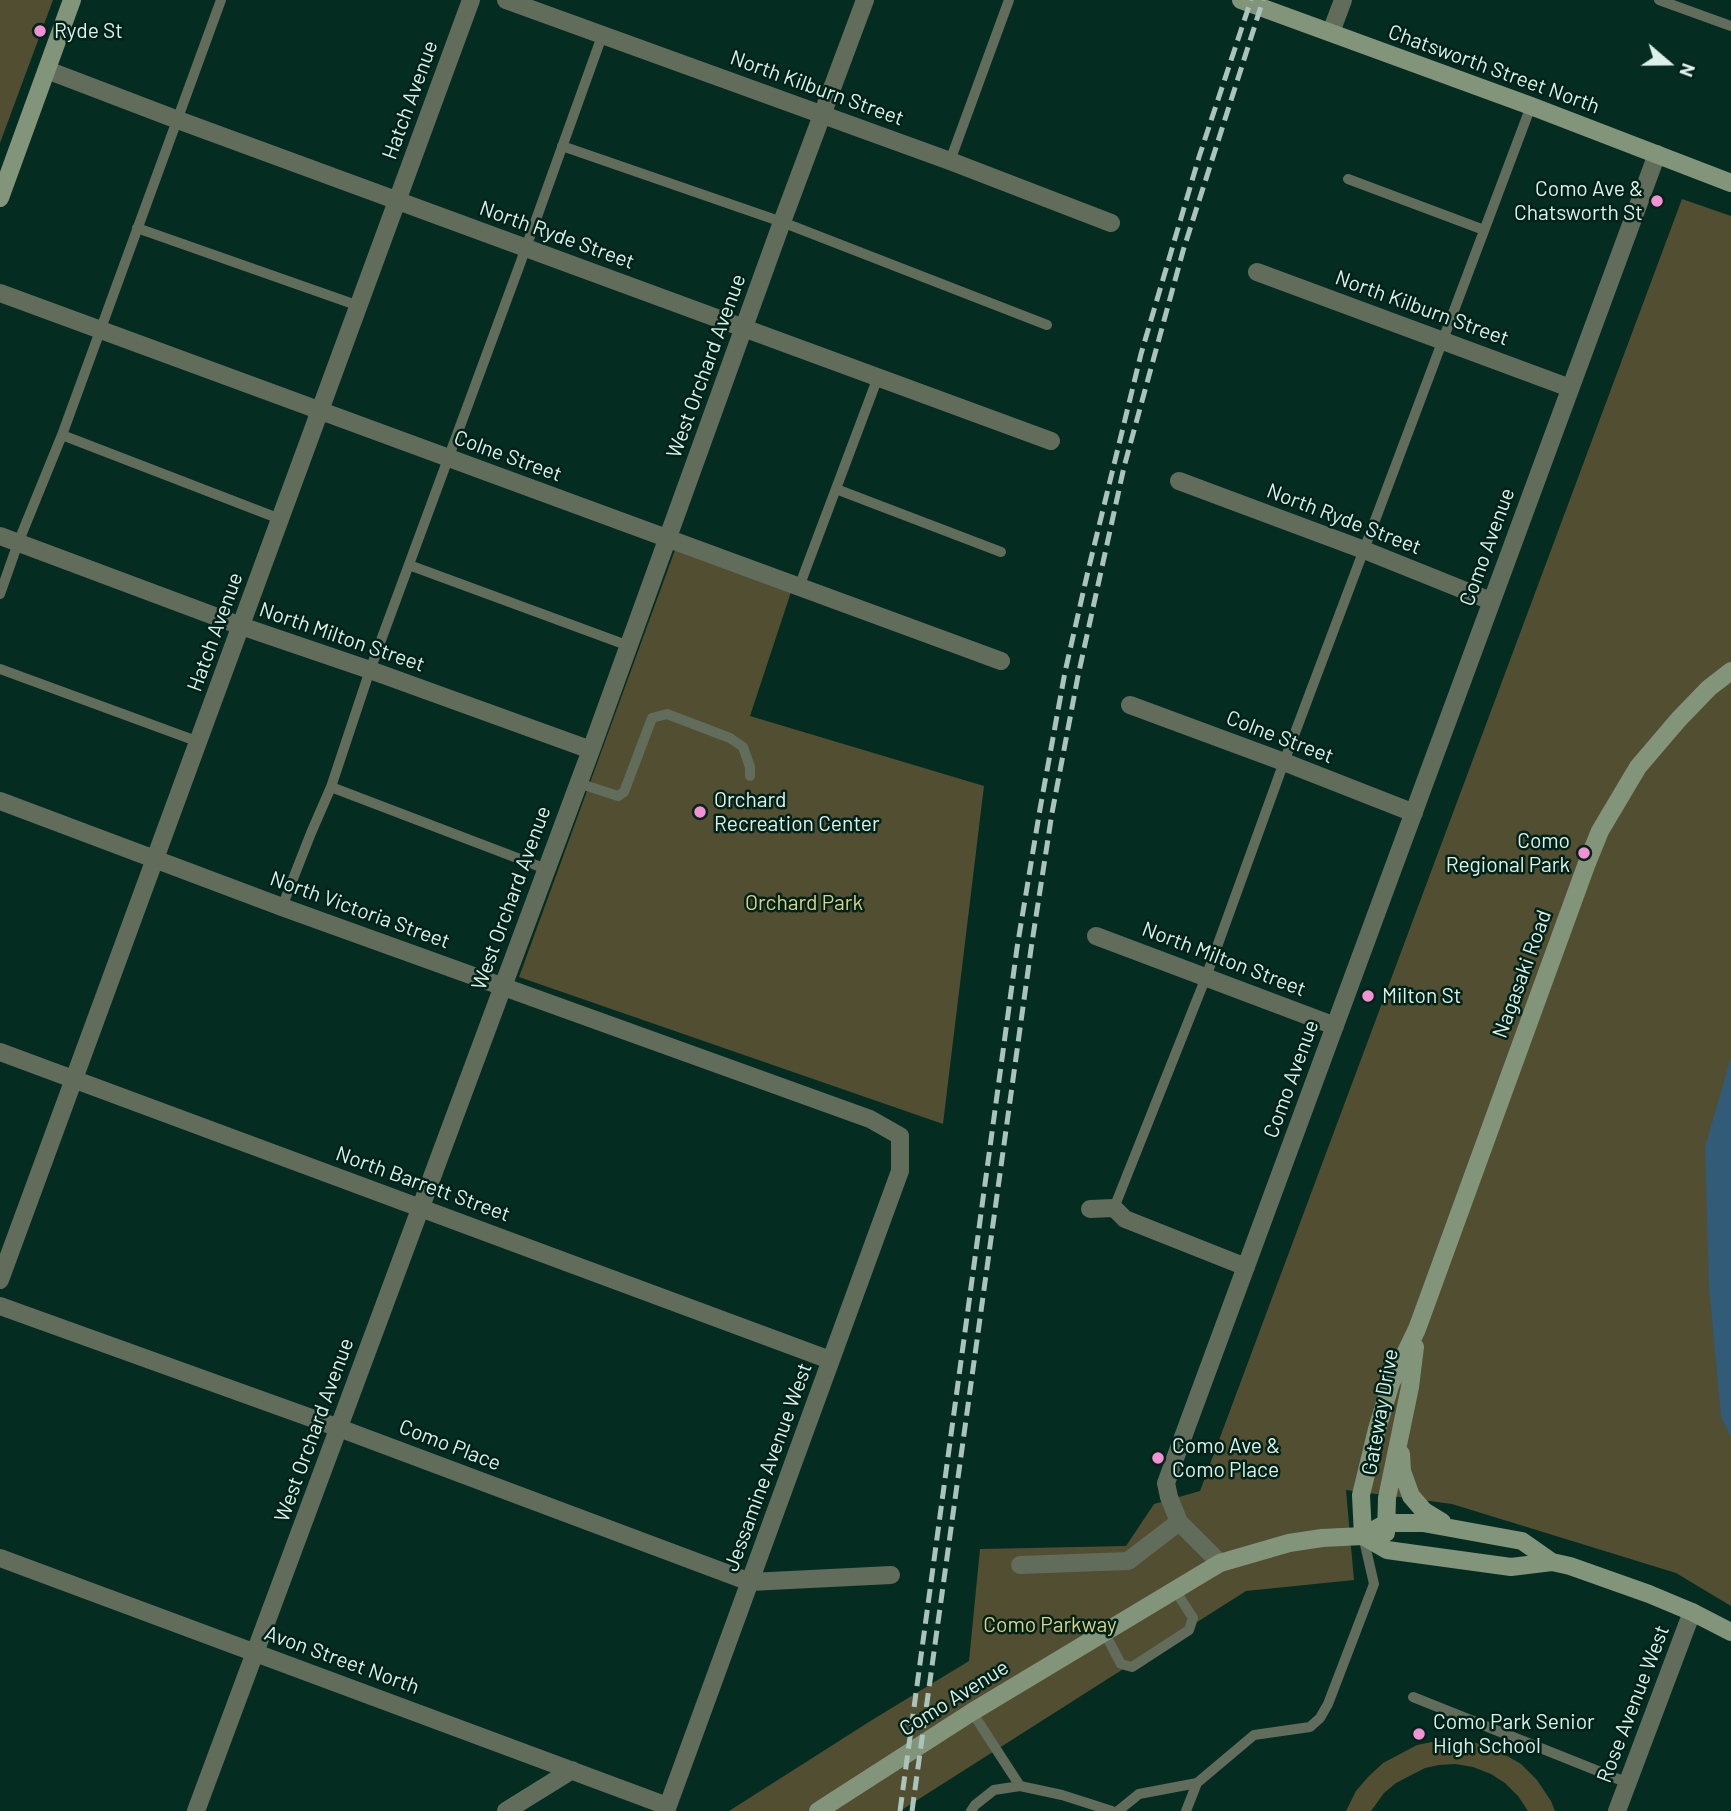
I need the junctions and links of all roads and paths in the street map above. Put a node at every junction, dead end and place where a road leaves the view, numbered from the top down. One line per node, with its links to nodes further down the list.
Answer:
1 (72, 0): 13 (street)
2 (221, 0): 16 (lane)
3 (471, 0): 23 (street, Hatch Avenue)
4 (506, 0): 12 (street, North Kilburn Street)
5 (865, 0): 15 (street, West Orchard Avenue)
6 (1009, 0): 19 (lane)
7 (1241, 0): 11 (street, Chatsworth Street North)
8 (1343, 0): 11 (street)
9 (1659, 0): 10 (lane)
10 (1731, 26)
11 (1331, 32): 14 (street, Chatsworth Street North)
12 (602, 36): 15 (street, North Kilburn Street); 17 (lane)
13 (47, 70): 16 (street, North Ryde Street); 22 (street)
14 (1531, 106): 18 (street, Chatsworth Street North); 27 (lane)
15 (823, 114): 19 (street, North Kilburn Street); 24 (street, West Orchard Avenue)
16 (178, 120): 23 (street, North Ryde Street); 26 (lane)
17 (562, 146): 24 (lane); 28 (lane)
18 (1657, 154): 21 (street, Chatsworth Street North); 37 (street, Como Avenue)
19 (950, 161): 25 (street, North Kilburn Street)
20 (1349, 179): 27 (lane)
21 (1731, 183)
22 (0, 198)
23 (397, 200): 28 (street, North Ryde Street); 31 (street, Hatch Avenue)
24 (782, 222): 32 (lane); 33 (street, West Orchard Avenue)
25 (1111, 223)
26 (137, 228): 31 (lane); 34 (lane)
27 (1484, 230): 35 (lane)
28 (526, 248): 33 (street, North Ryde Street); 41 (lane)
29 (1257, 272): 35 (street, North Kilburn Street)
30 (0, 293): 34 (street, Colne Street)
31 (359, 306): 38 (street, Hatch Avenue)
32 (1047, 325)
33 (744, 327): 36 (street, North Ryde Street); 46 (street, West Orchard Avenue)
34 (101, 330): 38 (street, Colne Street); 39 (lane)
35 (1443, 339): 37 (street, North Kilburn Street); 48 (lane)
36 (878, 377): 40 (street, North Ryde Street); 43 (lane)
37 (1570, 388): 53 (street, Como Avenue)
38 (320, 412): 41 (street, Colne Street); 44 (street, Hatch Avenue)
39 (62, 435): 44 (lane); 47 (lane)
40 (1051, 441)
41 (448, 458): 46 (street, Colne Street); 50 (lane)
42 (1179, 481): 48 (street, North Ryde Street)
43 (836, 489): 49 (lane); 51 (lane)
44 (280, 519): 54 (street, Hatch Avenue)
45 (0, 536): 47 (street, North Milton Street)
46 (667, 539): 51 (street, Colne Street); 55 (street, West Orchard Avenue)
47 (18, 543): 52 (lane); 54 (street, North Milton Street)
48 (1364, 550): 53 (street, North Ryde Street); 63 (lane)
49 (1001, 552)
50 (408, 565): 55 (lane); 58 (lane)
51 (799, 587): 56 (street, Colne Street)
52 (0, 594)
53 (1492, 601): 68 (street, Como Avenue)
54 (241, 626): 58 (street, North Milton Street); 61 (street, Hatch Avenue)
55 (629, 646): 62 (street, West Orchard Avenue)
56 (1001, 661)
57 (0, 669): 61 (lane)
58 (370, 670): 62 (street, North Milton Street); 66 (lane)
59 (1731, 671): 85 (street, Nagasaki Road)
60 (1130, 705): 63 (street, Colne Street)
61 (199, 742): 69 (street, Hatch Avenue)
62 (591, 750): 65 (street, West Orchard Avenue)
63 (1284, 762): 68 (street, Colne Street); 73 (lane)
64 (750, 776): 65 (lane)
65 (579, 783): 70 (street, West Orchard Avenue)
66 (331, 787): 70 (lane); 71 (lane)
67 (0, 801): 69 (street, North Victoria Street)
68 (1413, 813): 75 (street, Como Avenue)
69 (156, 859): 71 (street, North Victoria Street); 77 (street, Hatch Avenue)
70 (546, 869): 74 (street, West Orchard Avenue)
71 (282, 906): 74 (street, North Victoria Street)
72 (1096, 936): 73 (street, North Milton Street)
73 (1206, 977): 75 (street, North Milton Street); 80 (lane)
74 (504, 986): 78 (street, North Victoria Street); 79 (street, West Orchard Avenue)
75 (1335, 1026): 82 (street, Como Avenue)
76 (0, 1052): 77 (street, North Barrett Street)
77 (75, 1079): 79 (street, North Barrett Street); 83 (street, Hatch Avenue)
78 (900, 1136): 86 (street, Jessamine Avenue West)
79 (420, 1207): 86 (street, North Barrett Street); 87 (street, West Orchard Avenue)
80 (1114, 1208): 81 (street); 82 (street)
81 (1090, 1209)
82 (1246, 1267): 89 (street, Como Avenue)
83 (0, 1280)
84 (0, 1306): 87 (street, Como Place)
85 (1417, 1329): 88 (street, Gateway Drive); 92 (street, Gateway Drive)
86 (831, 1360): 99 (street, Jessamine Avenue West)
87 (339, 1428): 99 (street, Como Place); 104 (street, West Orchard Avenue)
88 (1399, 1439): 90 (street, Gateway Drive); 91 (street)
89 (1179, 1522): 96 (street, Como Avenue); 97 (street)
90 (1386, 1523): 91 (street); 92 (street); 93 (street, Gateway Drive)
91 (1454, 1529): 95 (street)
92 (1363, 1536): 93 (street); 96 (street); 108 (lane)
93 (1387, 1550): 95 (street)
94 (0, 1558): 104 (street, Avon Street North)
95 (1552, 1562): 101 (street)
96 (1220, 1563): 100 (street, Como Avenue)
97 (1020, 1565)
98 (891, 1575): 99 (street, Como Place)
99 (750, 1582): 111 (street, Jessamine Avenue West)
100 (1175, 1590): 102 (street, Como Avenue); 102 (lane)
101 (1692, 1612): 103 (street); 109 (street, Rose Avenue West)
102 (1104, 1632): 106 (street, Como Avenue)
103 (1731, 1632)
104 (255, 1653): 107 (street, Avon Street North); 112 (street, West Orchard Avenue)
105 (1413, 1697): 109 (lane)
106 (971, 1712): 110 (lane); 114 (street, Como Avenue)
107 (572, 1770): 111 (street, Avon Street North); 113 (street)
108 (1197, 1783): 116 (lane); 117 (lane)
109 (1628, 1783): 118 (street, Rose Avenue West)
110 (1020, 1786): 115 (lane); 116 (lane)
111 (667, 1808)
112 (195, 1811)
113 (506, 1811)
114 (818, 1811)
115 (971, 1811)
116 (1111, 1811)
117 (1186, 1811)
118 (1617, 1811)

